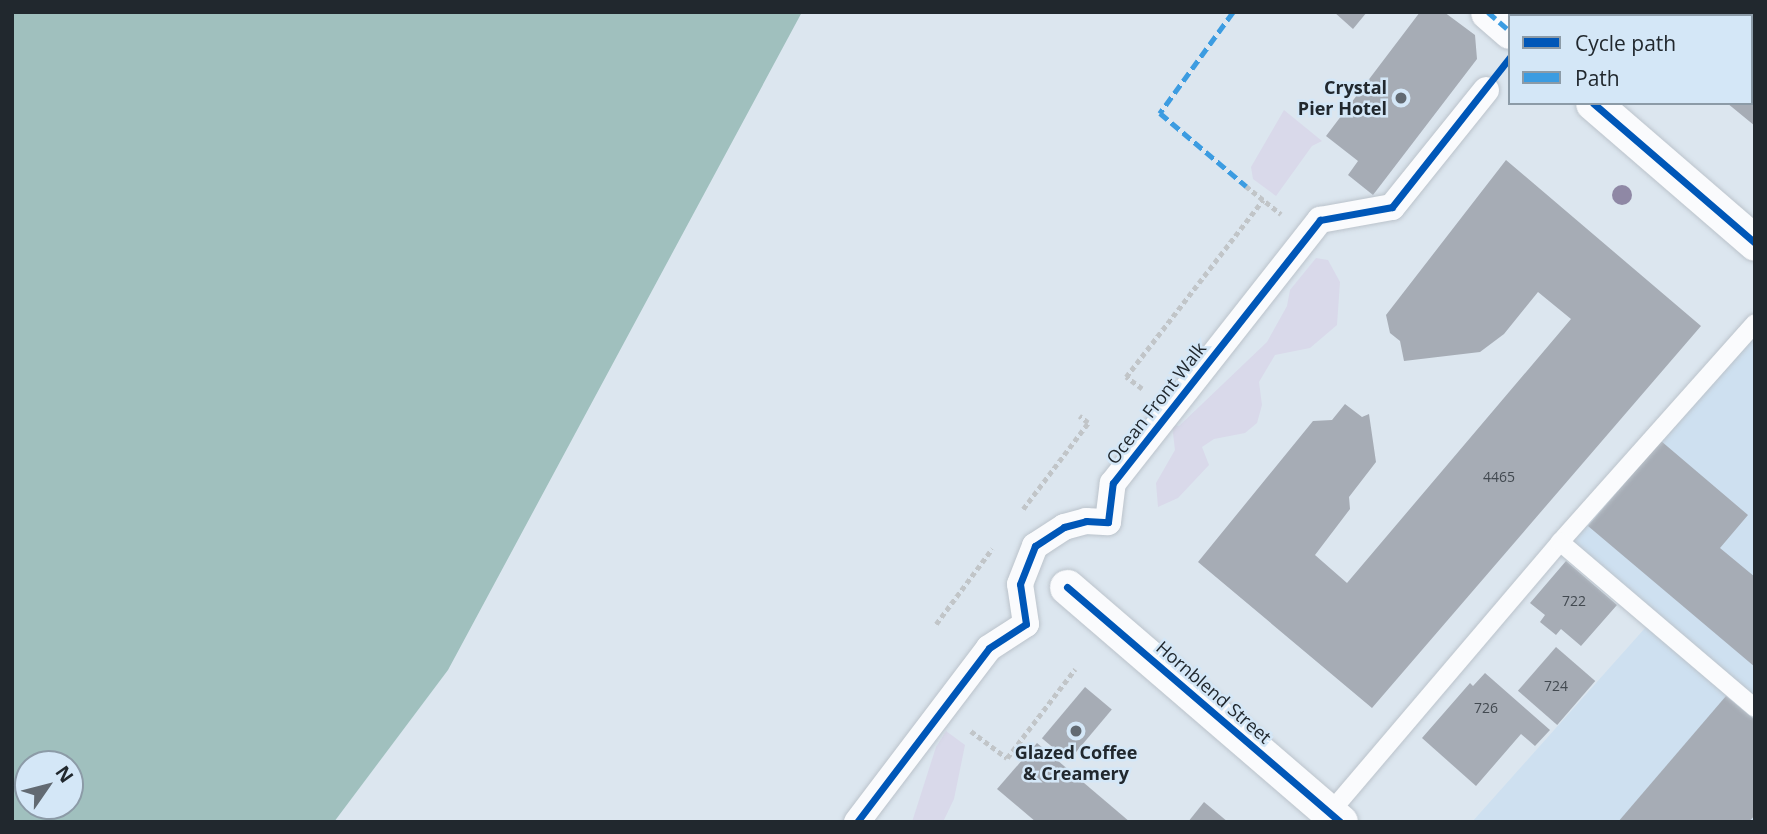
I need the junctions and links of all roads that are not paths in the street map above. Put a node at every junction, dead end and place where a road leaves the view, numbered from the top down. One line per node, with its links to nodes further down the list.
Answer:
1 (1488, 12): 2 (street)
2 (1508, 29)
3 (1486, 90): 11 (street, Ocean Front Walk)
4 (1595, 105): 5 (street)
5 (1754, 242)
6 (1755, 323): 7 (lane)
7 (1560, 542): 9 (lane); 10 (lane)
8 (1067, 587): 10 (street, Hornblend Street)
9 (1755, 708)
10 (1331, 819)
11 (857, 822)

